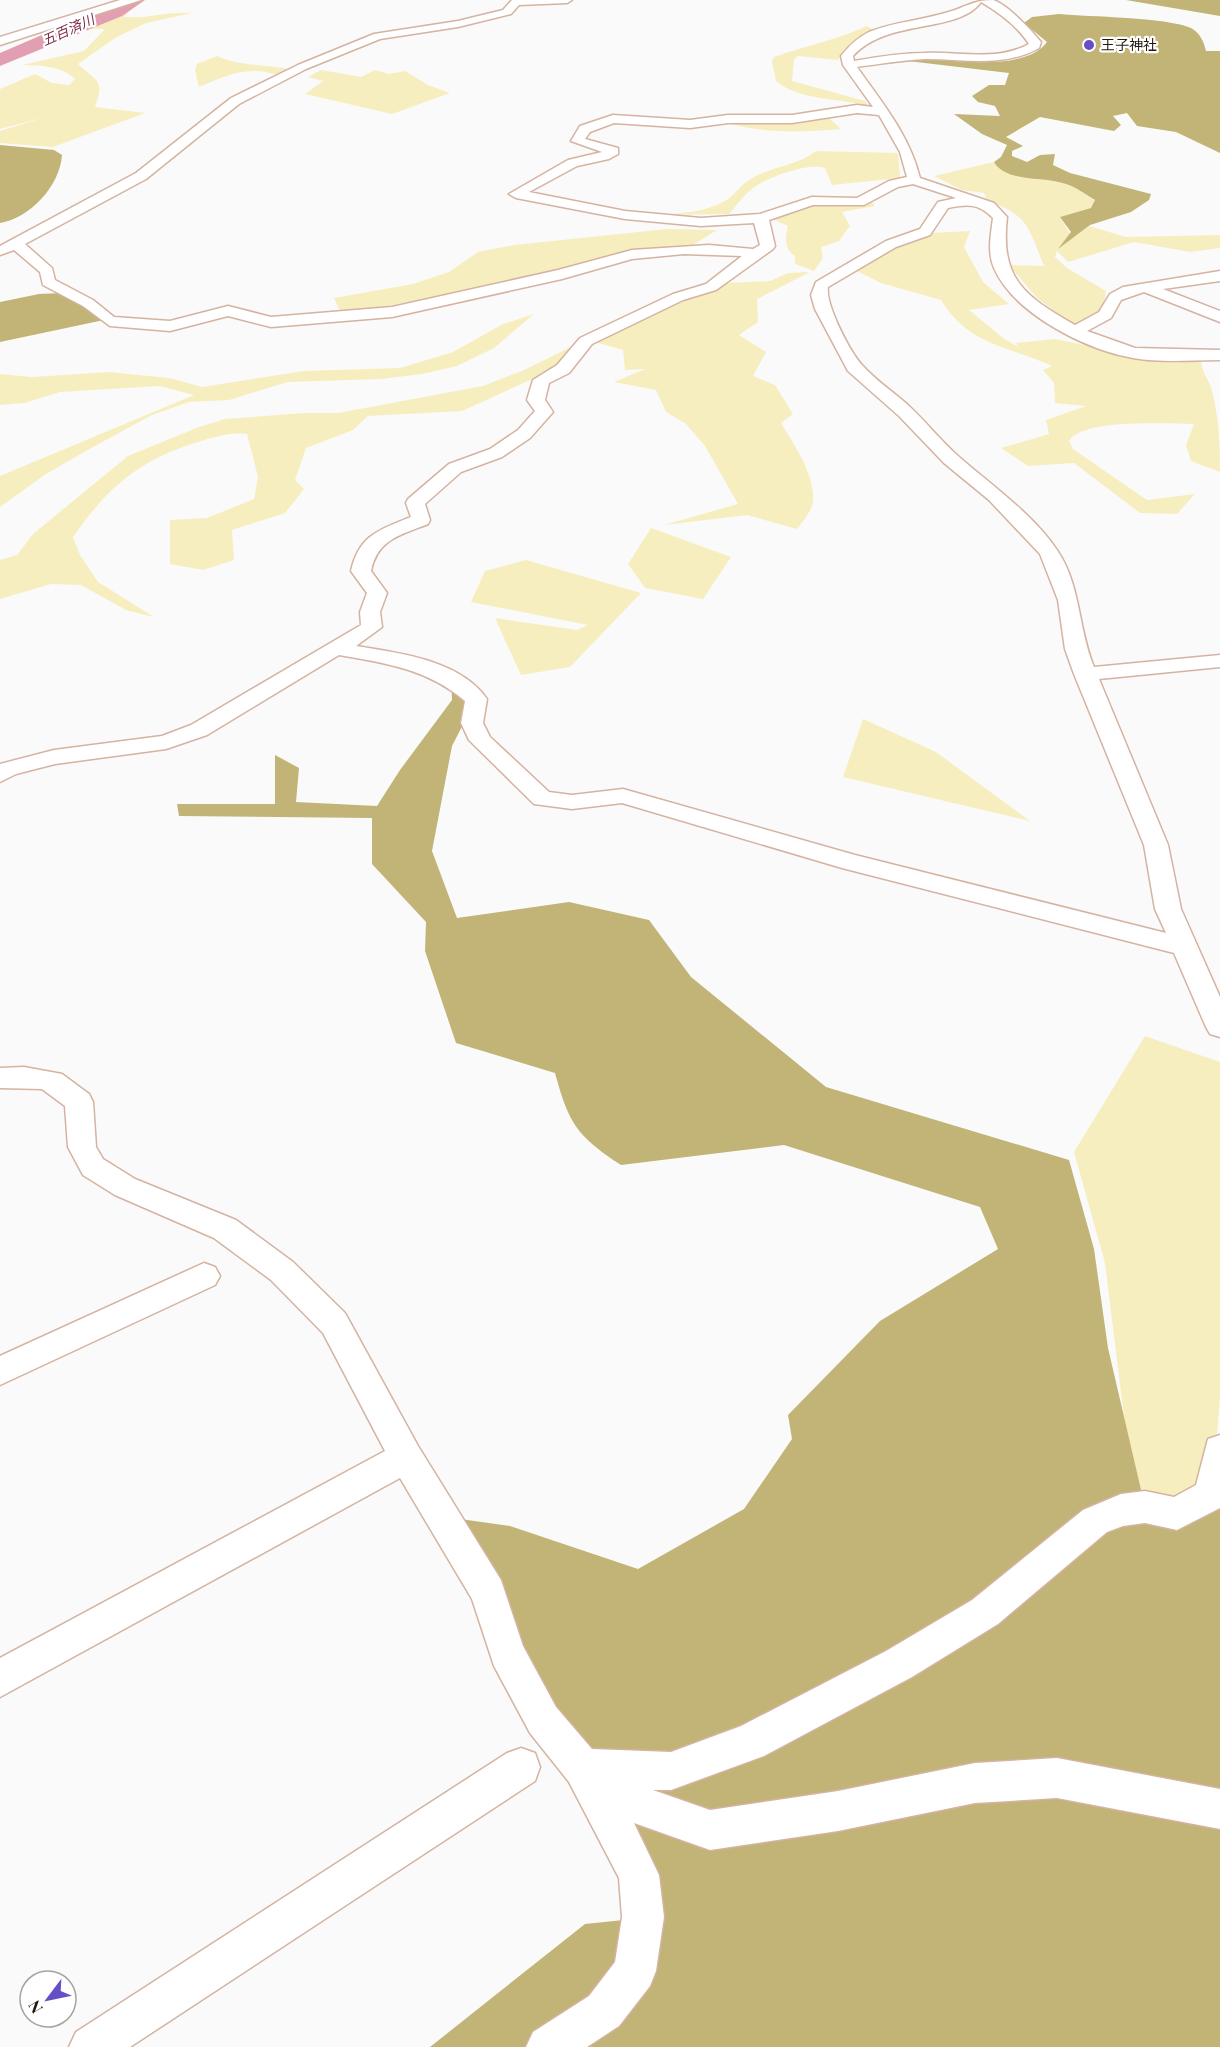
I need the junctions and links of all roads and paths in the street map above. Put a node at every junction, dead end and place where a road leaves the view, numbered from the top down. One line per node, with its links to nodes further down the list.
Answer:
1 (567, 0): 5 (street)
2 (976, 0): 7 (street)
3 (985, 0): 9 (street)
4 (131, 1): 8 (street)
5 (517, 1): 14 (street)
6 (929, 5): 7 (street)
7 (879, 33): 9 (street)
8 (0, 41)
9 (849, 65): 10 (street)
10 (883, 112): 11 (street); 13 (street)
11 (914, 180): 12 (street); 13 (street)
12 (972, 199): 20 (street); 24 (street)
13 (762, 218): 16 (street)
14 (15, 243): 15 (street); 16 (street)
15 (0, 251)
16 (756, 254): 22 (street)
17 (1220, 276): 18 (street)
18 (1144, 287): 19 (street); 20 (street)
19 (1220, 317)
20 (1074, 332): 21 (street)
21 (1220, 355)
22 (338, 649): 25 (street); 26 (street)
23 (1220, 661): 24 (street)
24 (1085, 674): 26 (street)
25 (0, 775)
26 (1183, 946): 27 (street)
27 (1220, 1027)
28 (0, 1078): 32 (street)
29 (204, 1276): 30 (street)
30 (0, 1371)
31 (1220, 1450): 35 (street)
32 (405, 1456): 33 (street); 35 (street)
33 (0, 1678)
34 (521, 1767): 37 (street)
35 (583, 1768): 36 (street); 38 (street)
36 (1220, 1809)
37 (91, 2047)
38 (548, 2047)

